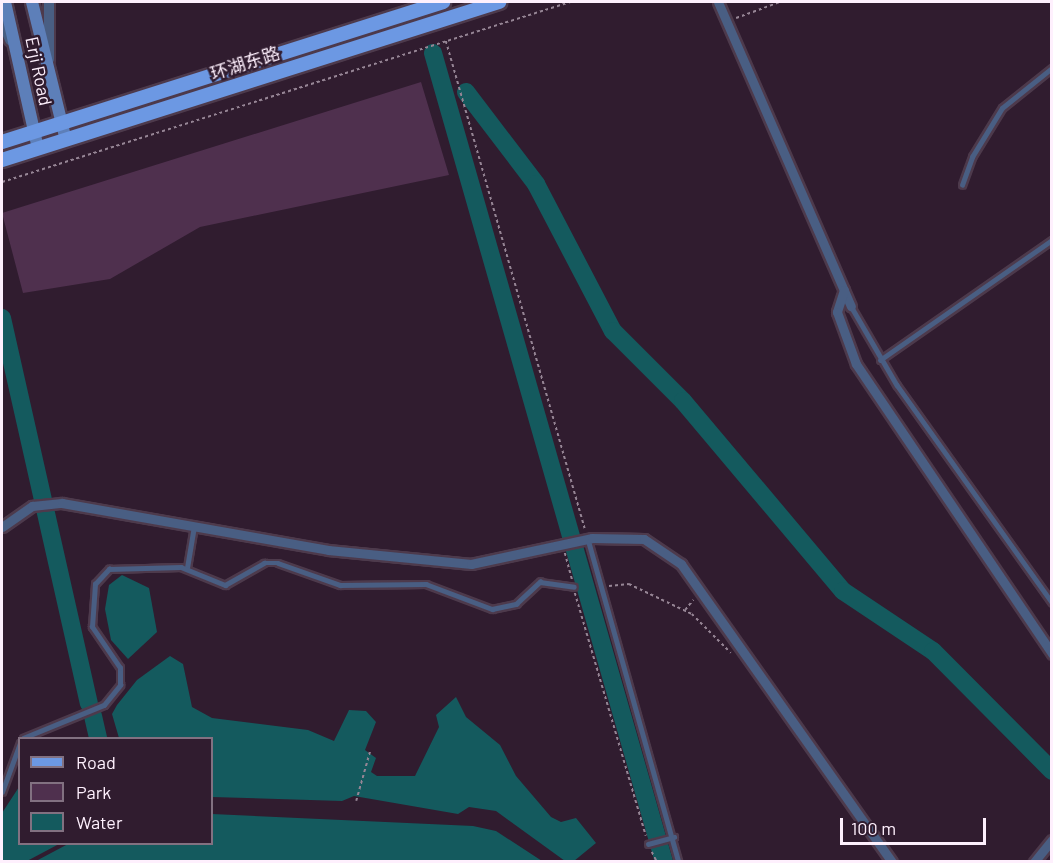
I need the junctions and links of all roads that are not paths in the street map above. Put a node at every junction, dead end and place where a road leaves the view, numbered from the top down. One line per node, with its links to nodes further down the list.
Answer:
1 (5, 2): 8 (main road, Erji Road)
2 (32, 2): 9 (main road, Erji Road)
3 (49, 2): 9 (street)
4 (443, 2): 11 (main road, 环湖东路)
5 (499, 2): 13 (main road, 环湖东路)
6 (718, 2): 19 (street)
7 (2, 21): 8 (street)
8 (16, 51): 12 (main road, Erji Road)
9 (49, 63): 11 (main road, Erji Road)
10 (1052, 68): 17 (lane)
11 (62, 122): 12 (main road, 环湖东路); 13 (main road, Erji Road)
12 (34, 132): 14 (main road, 环湖东路); 15 (main road, Erji Road)
13 (66, 140): 15 (main road, 环湖东路)
14 (2, 142)
15 (38, 148): 16 (main road, 环湖东路)
16 (2, 160)
17 (962, 185)
18 (1052, 240): 21 (lane)
19 (844, 290): 20 (street); 28 (street)
20 (851, 306): 21 (lane)
21 (880, 360): 27 (lane)
22 (194, 526): 23 (street); 24 (street); 25 (lane)
23 (2, 527)
24 (584, 540): 32 (lane); 36 (street)
25 (187, 568): 26 (lane); 29 (lane)
26 (574, 587)
27 (1052, 602)
28 (1052, 654)
29 (25, 737)
30 (18, 748): 31 (lane)
31 (2, 792)
32 (673, 837): 34 (lane); 35 (lane)
33 (1052, 840): 37 (street)
34 (648, 843)
35 (679, 861)
36 (892, 861)
37 (1034, 861)

